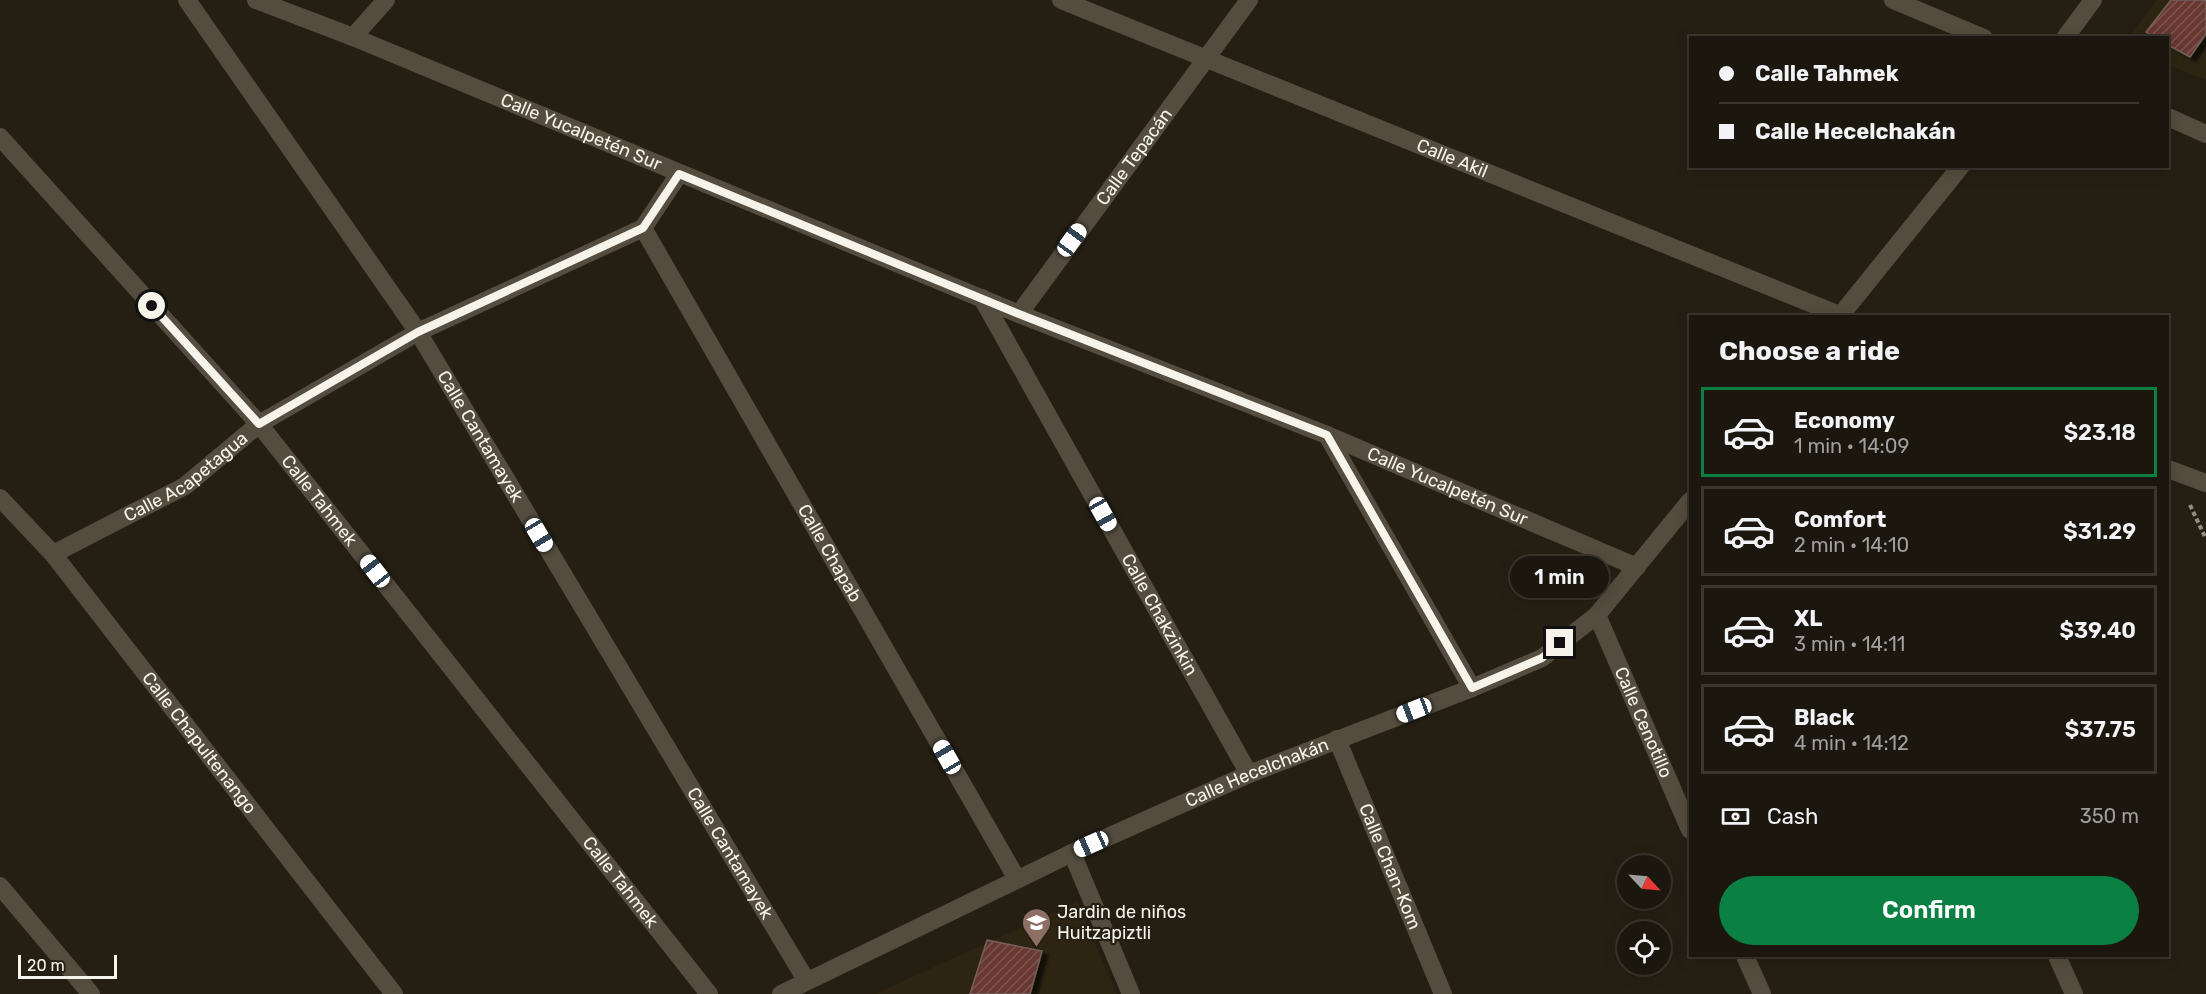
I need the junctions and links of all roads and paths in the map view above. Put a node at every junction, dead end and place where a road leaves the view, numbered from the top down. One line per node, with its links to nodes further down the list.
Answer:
1 (187, 0): 22 (street, Calle Cantamayek)
2 (256, 0): 10 (street, Calle Yucalpetén Sur)
3 (386, 0): 10 (street)
4 (1061, 0): 11 (street, Calle Akil)
5 (1249, 0): 11 (street, Calle Tepacán)
6 (1893, 0): 8 (street)
7 (2093, 0): 9 (street)
8 (1979, 36)
9 (2066, 36)
10 (353, 37): 16 (street, Calle Yucalpetén Sur)
11 (1205, 58): 19 (street, Calle Tepacán); 20 (street, Calle Akil)
12 (2169, 117): 13 (street)
13 (2206, 134)
14 (0, 137): 23 (street, Calle Tahmek)
15 (1960, 168): 21 (street)
16 (679, 174): 17 (street); 18 (street, Calle Yucalpetén Sur)
17 (643, 228): 22 (street, Calle Acapetagua); 37 (street, Calle Chapab)
18 (982, 298): 19 (street, Calle Yucalpetén Sur); 34 (street, Calle Chakzinkin)
19 (1019, 314): 24 (street, Calle Yucalpetén Sur)
20 (1839, 315)
21 (1842, 315)
22 (418, 332): 23 (street, Calle Acapetagua); 41 (street, Calle Cantamayek)
23 (259, 424): 29 (street, Calle Acapetagua); 44 (street, Calle Tahmek)
24 (1327, 435): 30 (street, Calle Yucalpetén Sur); 32 (street)
25 (2169, 469): 26 (street)
26 (2206, 483)
27 (0, 498): 29 (street, Calle Chapultenango)
28 (1689, 502): 30 (street, Calle Hecelchakán)
29 (53, 554): 43 (street, Calle Chapultenango)
30 (1637, 567): 31 (street, Calle Hecelchakán)
31 (1597, 615): 32 (street, Calle Hecelchakán); 35 (street, Calle Cenotillo)
32 (1472, 688): 33 (street, Calle Hecelchakán)
33 (1337, 739): 34 (street, Calle Hecelchakán); 47 (street, Calle Chan-Kom)
34 (1249, 774): 36 (street, Calle Hecelchakán)
35 (1689, 828)
36 (1071, 853): 37 (street, Calle Hecelchakán); 46 (street)
37 (1017, 879): 41 (street, Calle Hecelchakán)
38 (0, 886): 42 (street)
39 (1745, 957): 48 (street)
40 (2057, 957): 49 (street)
41 (806, 980): 45 (street, Calle Hecelchakán)
42 (91, 994)
43 (394, 994)
44 (709, 994)
45 (781, 994)
46 (1131, 994)
47 (1443, 994)
48 (1762, 994)
49 (2074, 994)

